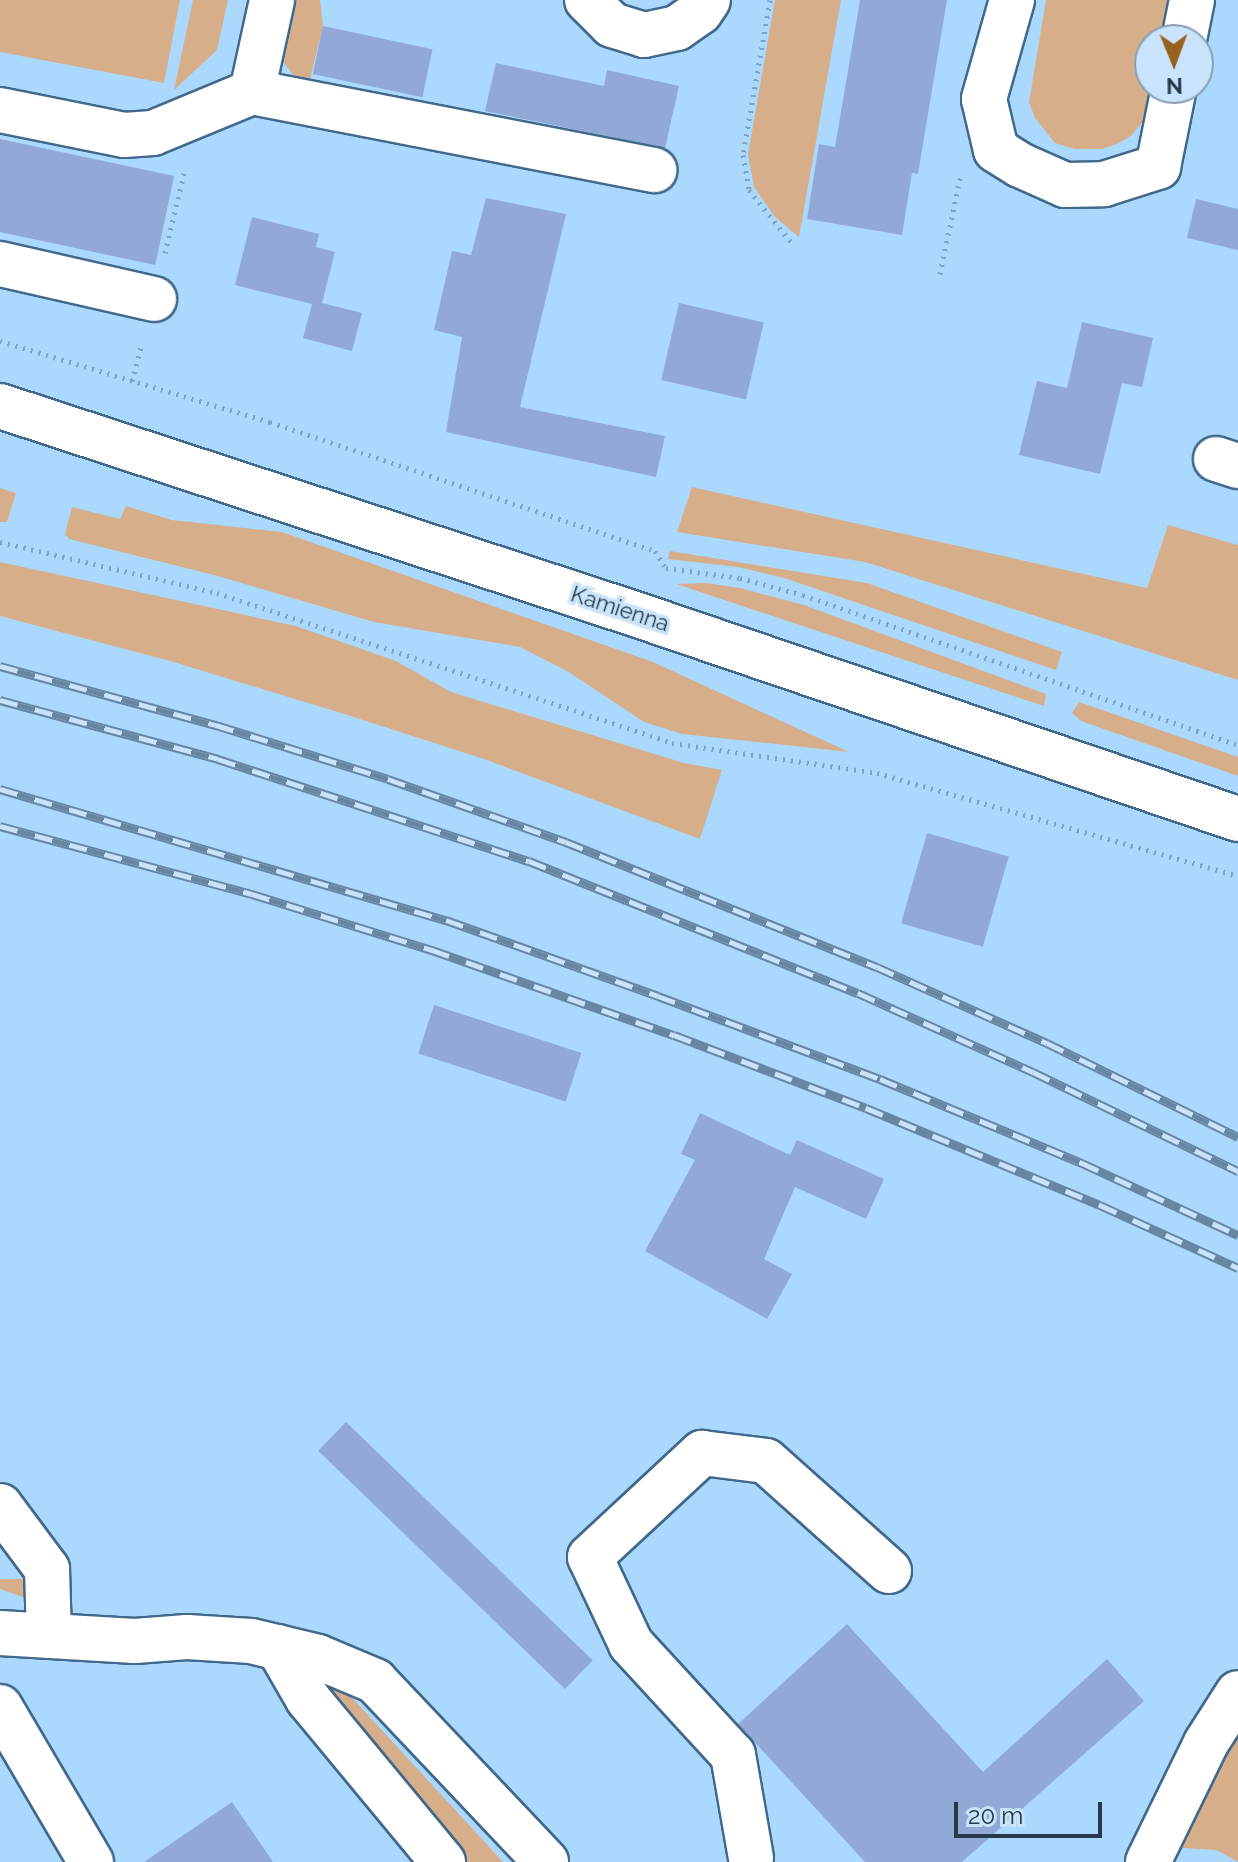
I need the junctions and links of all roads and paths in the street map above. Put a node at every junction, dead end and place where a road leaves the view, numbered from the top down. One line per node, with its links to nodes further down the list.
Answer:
1 (272, 0): 8 (street)
2 (587, 0): 3 (street)
3 (708, 0)
4 (770, 0): 12 (path)
5 (1012, 0): 9 (street)
6 (1192, 0): 7 (street)
7 (1187, 24)
8 (252, 92): 10 (street); 11 (street)
9 (1171, 104)
10 (0, 110)
11 (655, 170)
12 (791, 242)
13 (0, 264): 14 (street)
14 (154, 299)
15 (0, 341): 18 (path)
16 (0, 406): 19 (street, Kamienna)
17 (0, 542): 20 (path)
18 (1238, 745)
19 (1238, 819)
20 (1238, 876)
21 (0, 1506): 24 (street)
22 (889, 1571): 28 (street)
23 (0, 1633): 24 (street)
24 (49, 1636): 25 (street)
25 (278, 1647): 30 (street); 31 (street)
26 (1238, 1693): 32 (street)
27 (0, 1707): 29 (street)
28 (750, 1861)
29 (91, 1862)
30 (443, 1862)
31 (546, 1862)
32 (1148, 1862)

